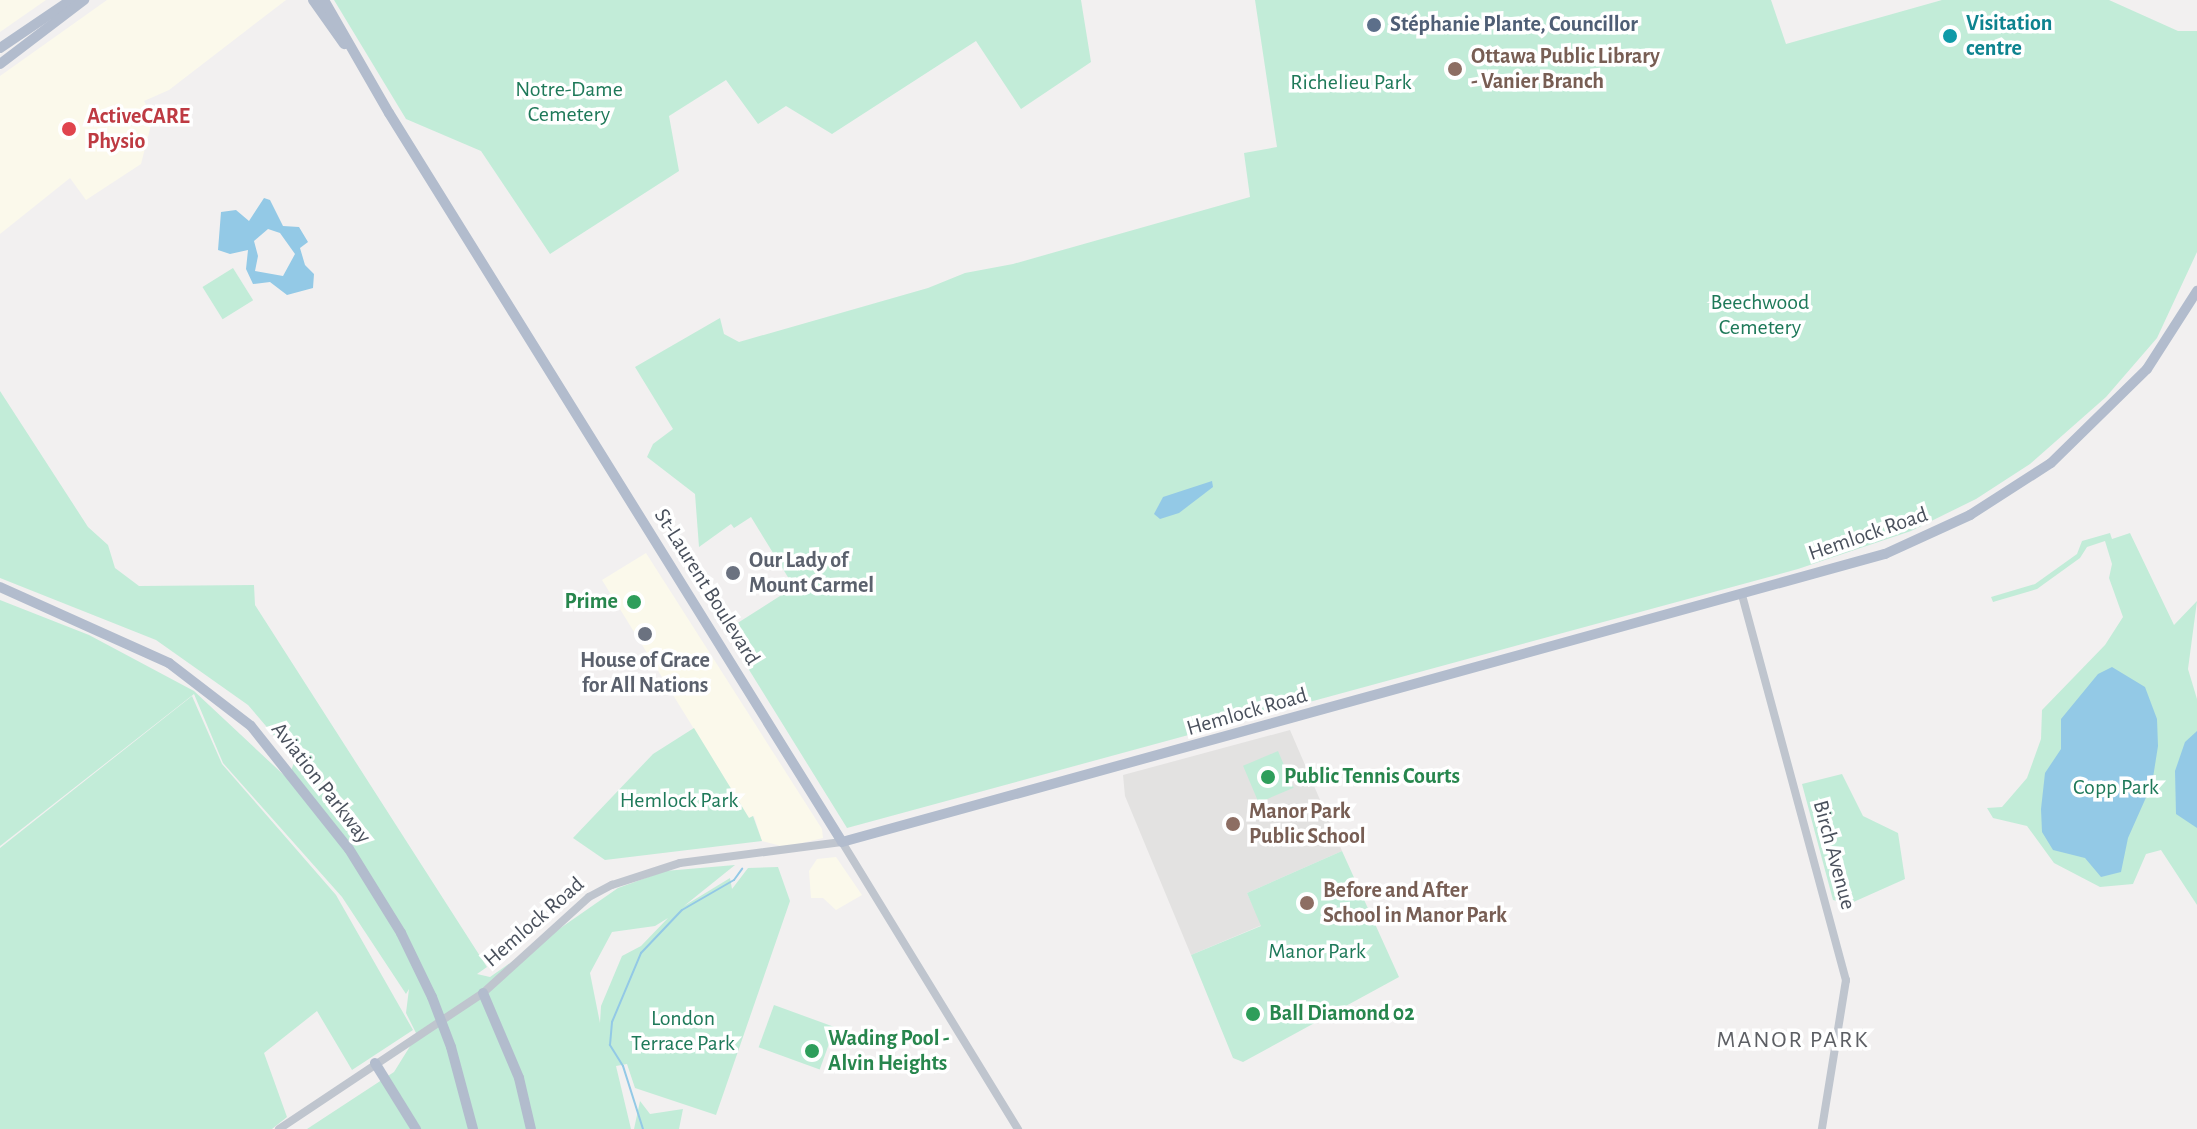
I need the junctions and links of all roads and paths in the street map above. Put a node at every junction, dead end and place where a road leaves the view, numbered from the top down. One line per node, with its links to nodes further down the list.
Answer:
1 (71, 0): 5 (main road)
2 (84, 0): 6 (main road)
3 (313, 0): 7 (main road, St-Laurent Boulevard)
4 (324, 0): 7 (main road, St-Laurent Boulevard)
5 (0, 48)
6 (0, 64)
7 (361, 66): 11 (main road, St-Laurent Boulevard)
8 (2197, 291): 10 (main road, Hemlock Road)
9 (0, 587): 16 (main road, Aviation Parkway, bridge)
10 (1742, 595): 11 (main road, Hemlock Road); 19 (street, Birch Avenue)
11 (842, 842): 12 (street, Hemlock Road); 18 (street, St-Laurent Boulevard)
12 (483, 993): 13 (street, Hemlock Road); 17 (main road)
13 (375, 1063): 14 (street, Hemlock Road); 15 (main road)
14 (279, 1129)
15 (416, 1129)
16 (473, 1129)
17 (531, 1129)
18 (1018, 1129)
19 (1822, 1129)

